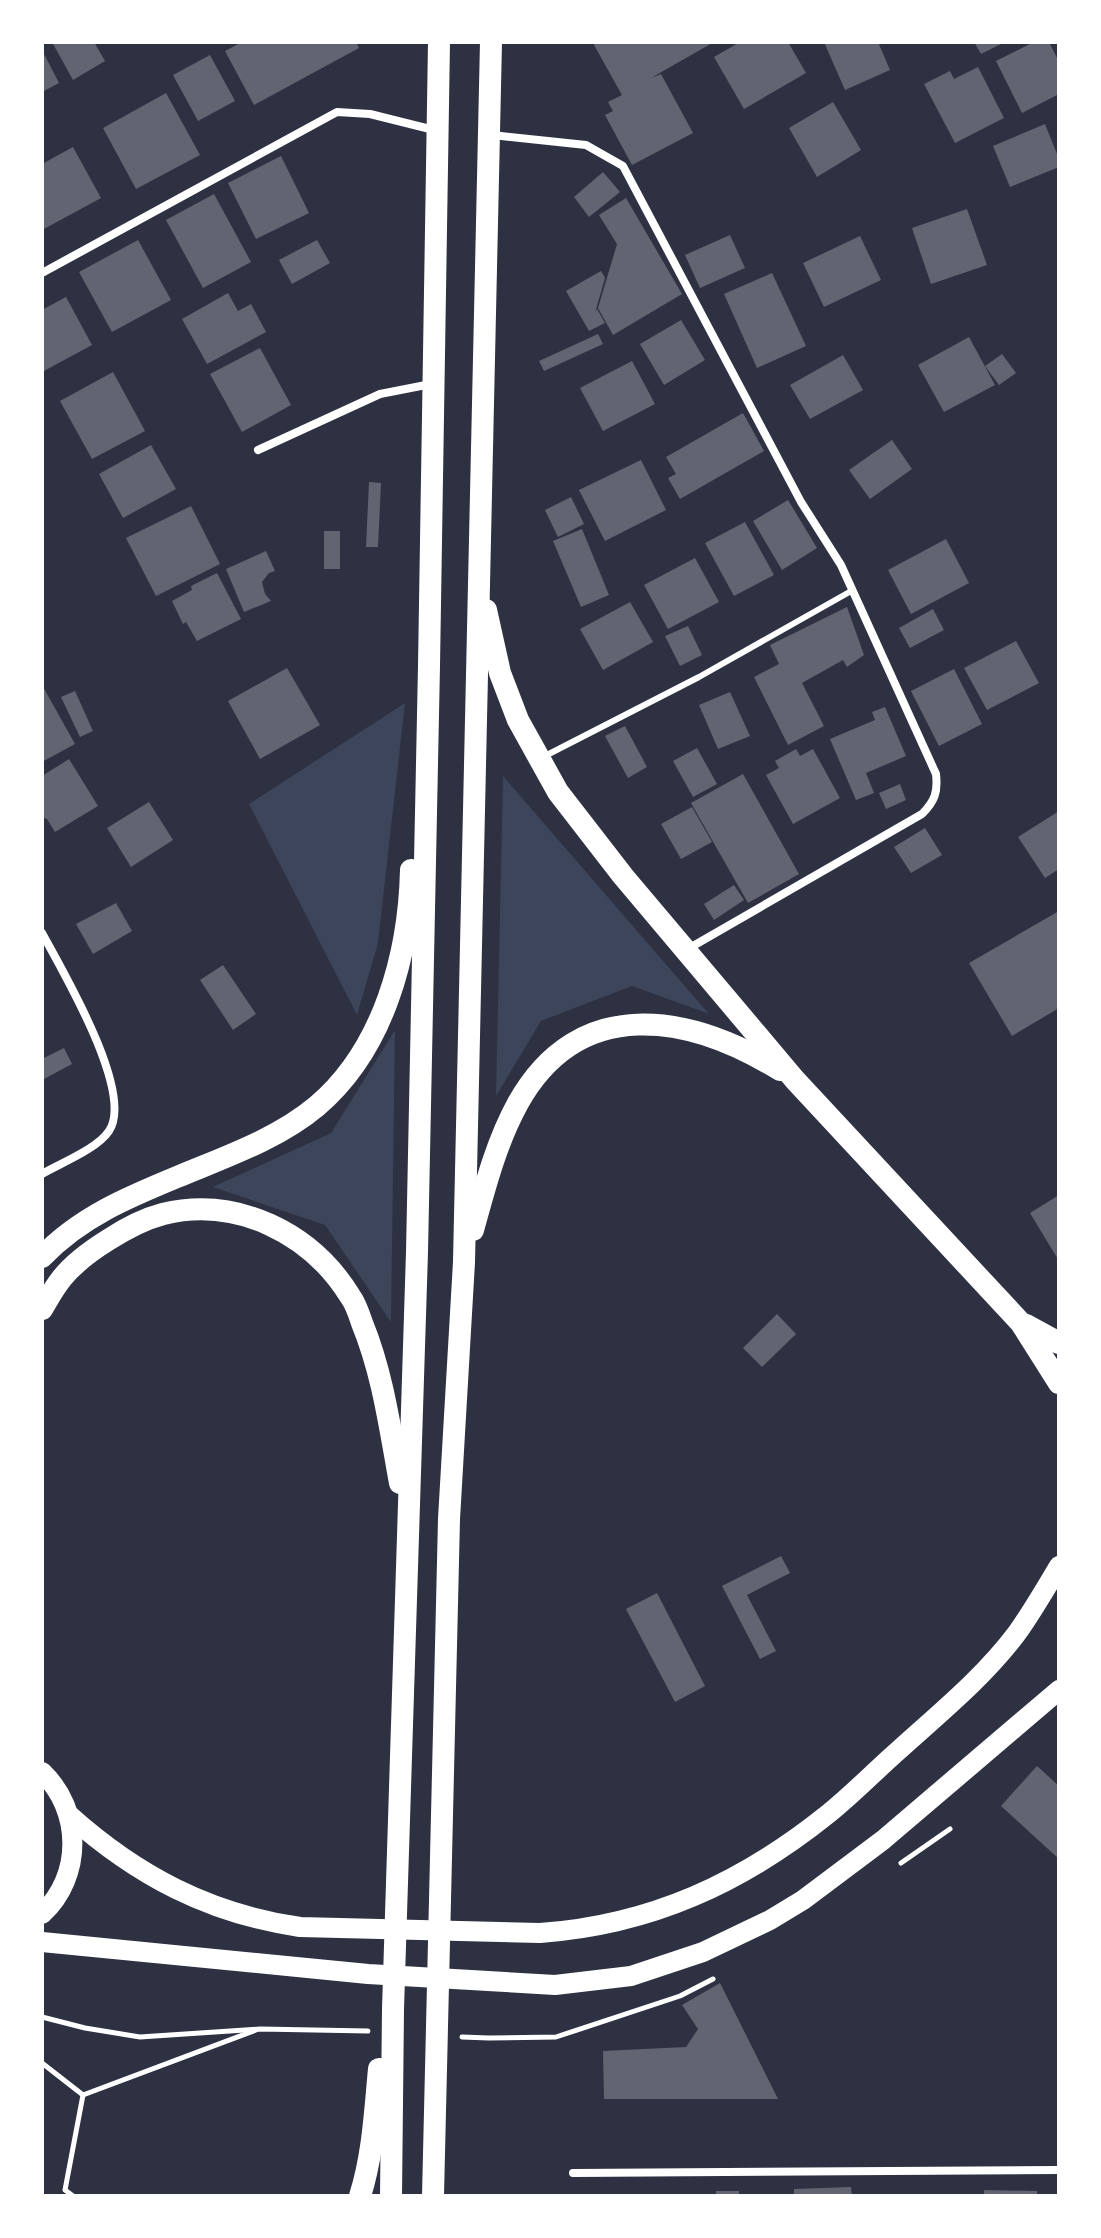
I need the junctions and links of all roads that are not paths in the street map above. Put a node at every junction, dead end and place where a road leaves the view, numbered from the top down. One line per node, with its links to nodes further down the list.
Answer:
1 (439, 42): 3 (highway)
2 (491, 42): 4 (highway)
3 (436, 130): 5 (street); 6 (highway)
4 (488, 134): 8 (highway); 9 (street)
5 (42, 273)
6 (434, 383): 7 (street); 10 (highway)
7 (258, 450)
8 (479, 573): 11 (highway); 17 (highway)
9 (853, 590): 11 (lane); 13 (street)
10 (429, 666): 16 (highway); 22 (highway)
11 (538, 760): 13 (highway)
12 (42, 933): 15 (street)
13 (686, 950): 14 (highway)
14 (795, 1080): 17 (highway); 19 (highway)
15 (42, 1174)
16 (42, 1257)
17 (464, 1262): 34 (highway)
18 (42, 1309): 22 (highway)
19 (1021, 1323): 20 (highway); 21 (highway)
20 (1059, 1343)
21 (1059, 1383)
22 (408, 1522): 29 (highway)
23 (1059, 1566): 26 (main road)
24 (1059, 1690): 28 (main road)
25 (42, 1772): 26 (main road)
26 (69, 1815): 27 (main road)
27 (42, 1914)
28 (42, 1942)
29 (393, 2009): 32 (highway); 33 (highway)
30 (1059, 2170): 31 (street)
31 (573, 2173)
32 (360, 2196)
33 (391, 2196)
34 (433, 2196)

